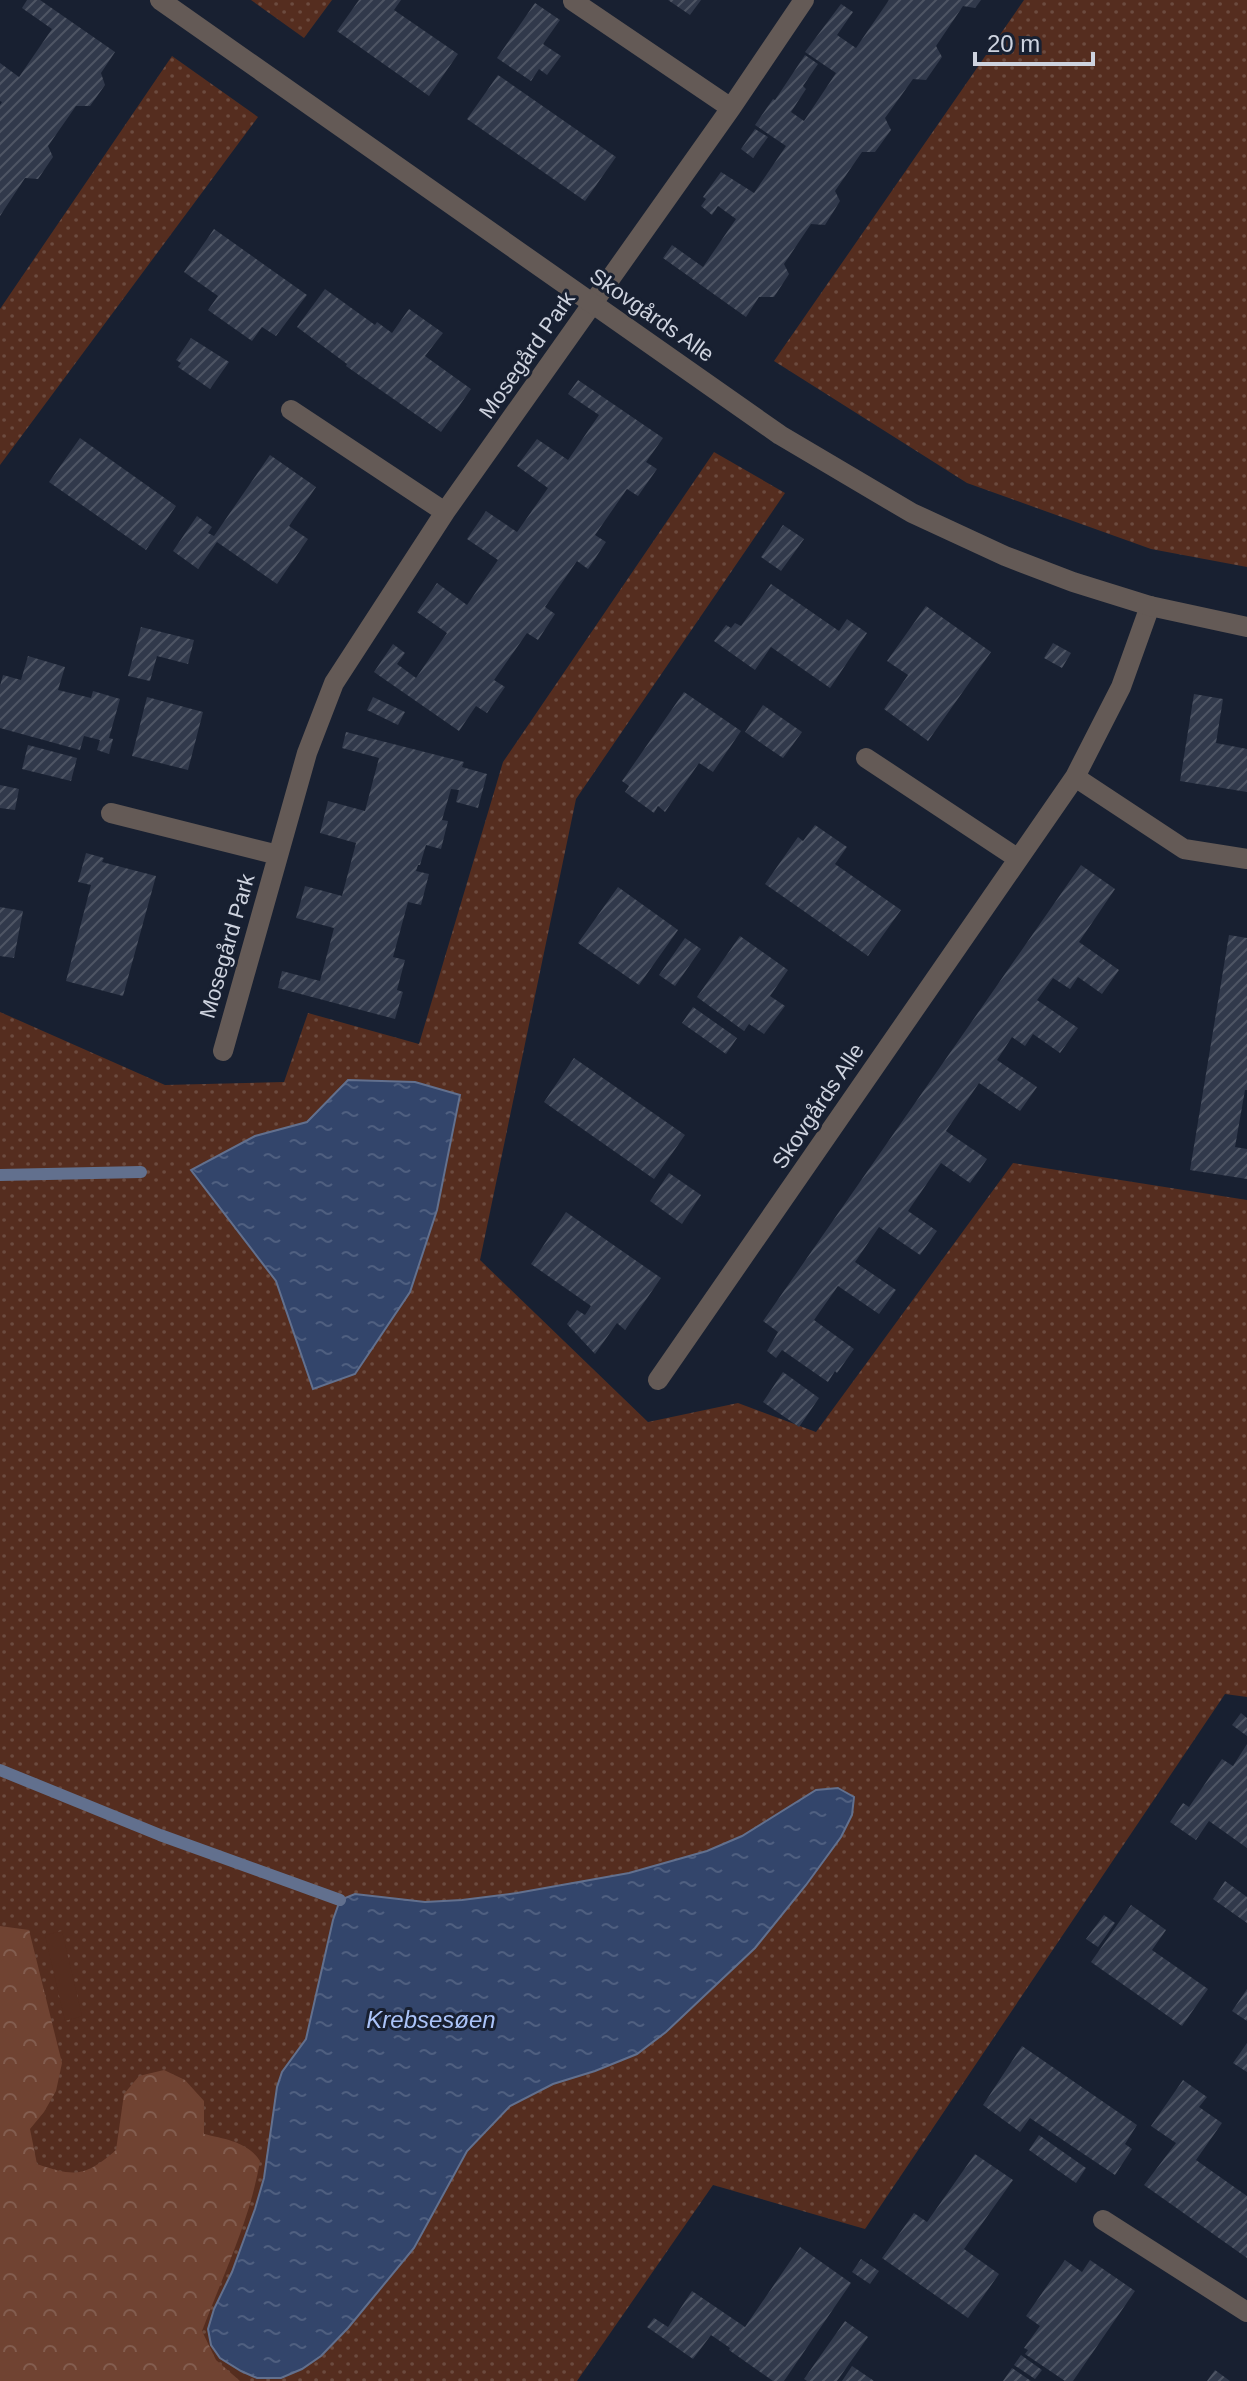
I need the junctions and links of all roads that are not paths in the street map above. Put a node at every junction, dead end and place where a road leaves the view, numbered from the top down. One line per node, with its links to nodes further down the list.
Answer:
1 (160, 0): 5 (street, Skovgårds Alle)
2 (804, 0): 4 (street, Mosegård Park)
3 (573, 1): 4 (street)
4 (731, 108): 5 (street, Mosegård Park)
5 (594, 303): 7 (street, Mosegård Park); 8 (street, Skovgårds Alle)
6 (291, 410): 7 (street)
7 (445, 512): 13 (street, Mosegård Park)
8 (1150, 606): 9 (street, Skovgårds Alle); 11 (street, Skovgårds Alle)
9 (1247, 627)
10 (866, 758): 14 (street)
11 (1075, 777): 14 (street, Skovgårds Alle); 15 (street)
12 (111, 813): 13 (street, Mosegård Park)
13 (278, 855): 16 (street, Mosegård Park)
14 (1017, 858): 17 (street, Skovgårds Alle)
15 (1247, 859)
16 (223, 1051)
17 (658, 1380)
18 (1103, 2220): 19 (street)
19 (1247, 2312)

